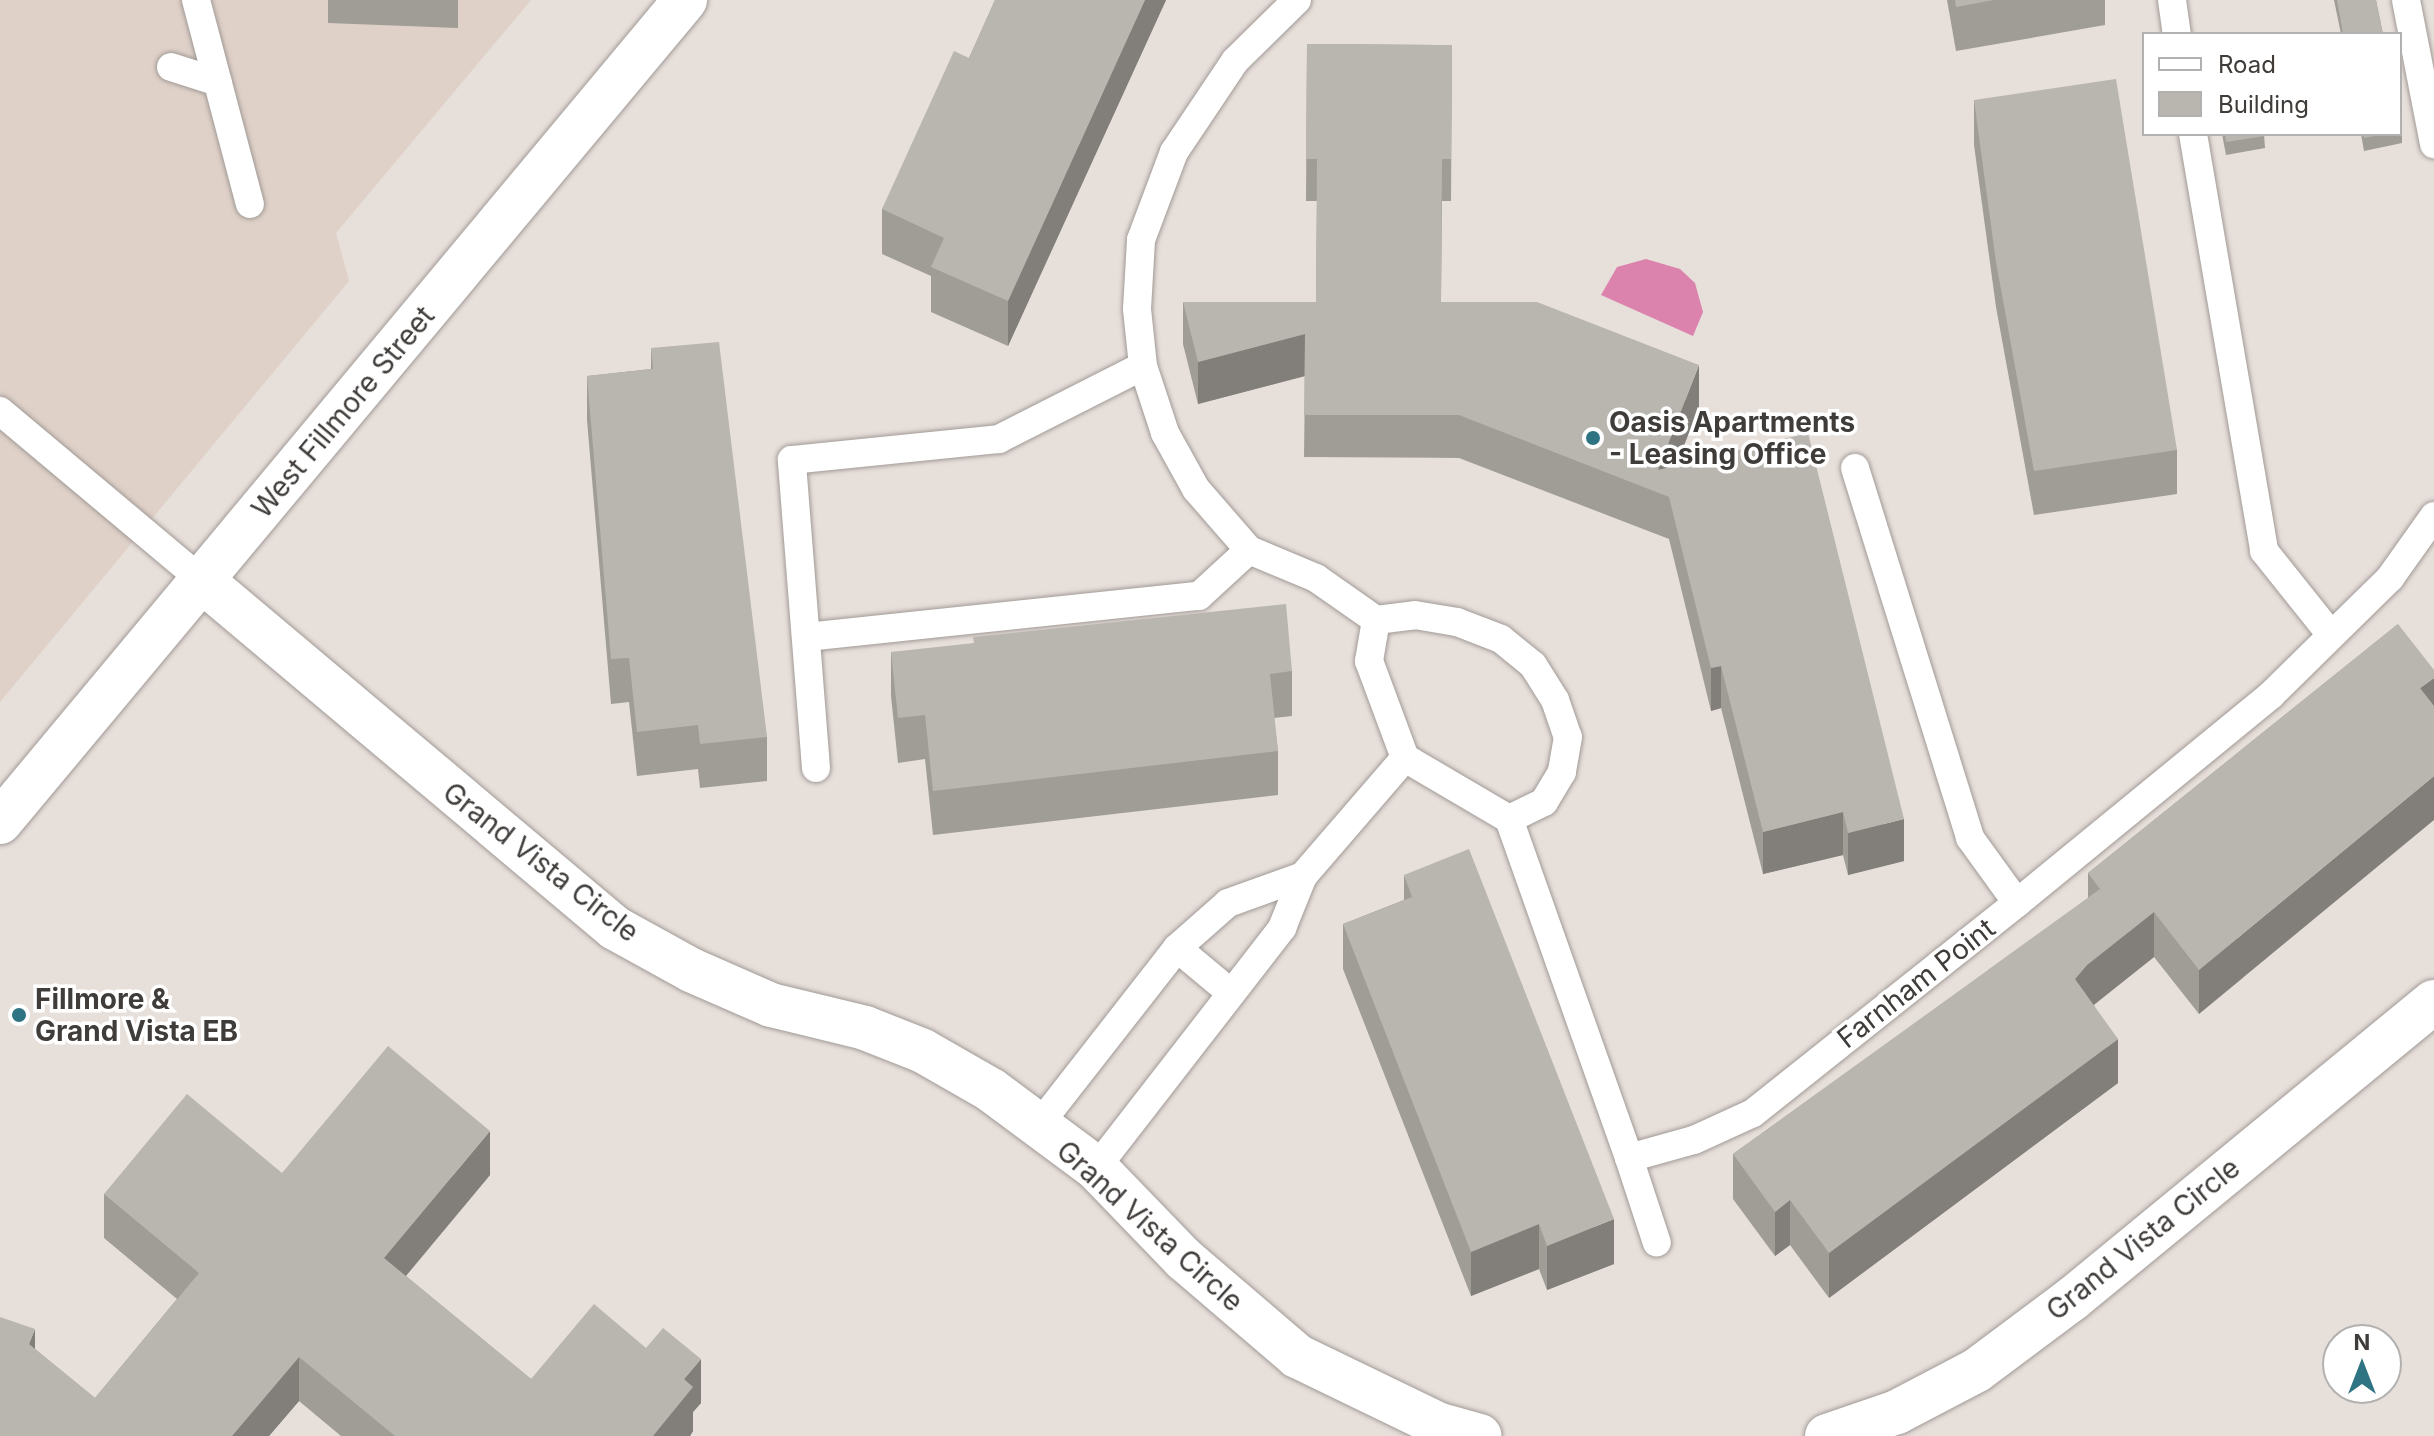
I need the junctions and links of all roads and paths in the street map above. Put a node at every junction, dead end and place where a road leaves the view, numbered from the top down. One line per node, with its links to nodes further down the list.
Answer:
1 (196, 0): 8 (lane)
2 (685, 0): 17 (street, West Fillmore Street)
3 (1297, 0): 12 (lane)
4 (2172, 0): 6 (lane)
5 (2406, 0): 10 (lane)
6 (2177, 32)
7 (171, 67): 8 (lane)
8 (218, 82): 11 (lane)
9 (2193, 136): 19 (lane)
10 (2434, 144)
11 (250, 204)
12 (1143, 366): 16 (lane); 20 (lane)
13 (0, 411): 17 (lane)
14 (1855, 468): 26 (lane)
15 (2434, 516): 19 (lane, Farnham Point)
16 (1249, 550): 18 (lane); 20 (lane)
17 (200, 579): 24 (street, West Fillmore Street); 30 (street, Grand Vista Circle)
18 (1376, 620): 21 (lane); 23 (lane)
19 (2331, 635): 26 (lane, Farnham Point)
20 (806, 637): 22 (lane)
21 (1405, 758): 23 (lane); 25 (lane)
22 (816, 768)
23 (1509, 819): 31 (lane)
24 (0, 822)
25 (1303, 876): 27 (lane); 28 (lane)
26 (2017, 903): 31 (lane, Farnham Point)
27 (1177, 948): 28 (lane); 30 (lane)
28 (1231, 993): 32 (lane)
29 (2434, 1002): 35 (street, Grand Vista Circle)
30 (1038, 1126): 32 (street, Grand Vista Circle)
31 (1629, 1158): 33 (lane)
32 (1096, 1168): 34 (street, Grand Vista Circle)
33 (1657, 1243)
34 (1480, 1436)
35 (1827, 1436)

